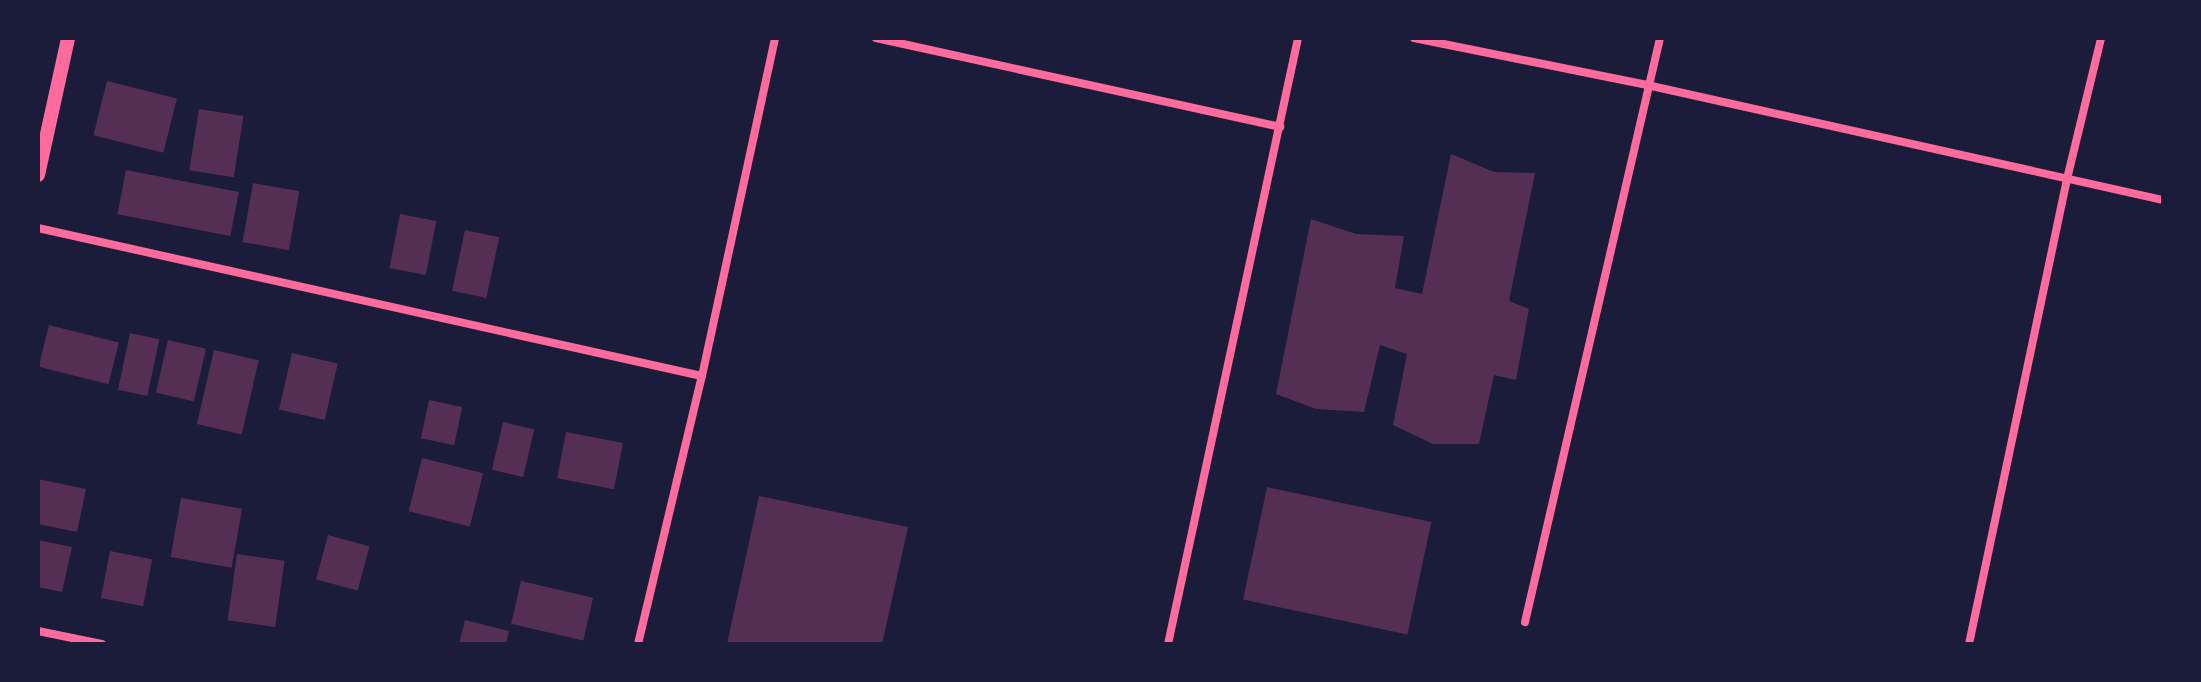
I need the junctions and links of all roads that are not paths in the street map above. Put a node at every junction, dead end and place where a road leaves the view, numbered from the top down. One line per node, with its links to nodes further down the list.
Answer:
1 (68, 38): 10 (street)
2 (775, 38): 14 (street)
3 (876, 38): 9 (street)
4 (1298, 38): 9 (street)
5 (1414, 38): 8 (street)
6 (1660, 38): 8 (street)
7 (2101, 38): 11 (street)
8 (1647, 85): 11 (street); 15 (street)
9 (1280, 127): 19 (street)
10 (38, 175)
11 (2067, 179): 12 (street); 20 (street)
12 (2163, 200)
13 (38, 228): 14 (street)
14 (702, 376): 18 (street)
15 (1525, 622)
16 (38, 631): 17 (street)
17 (102, 644)
18 (638, 644)
19 (1168, 644)
20 (1969, 644)

